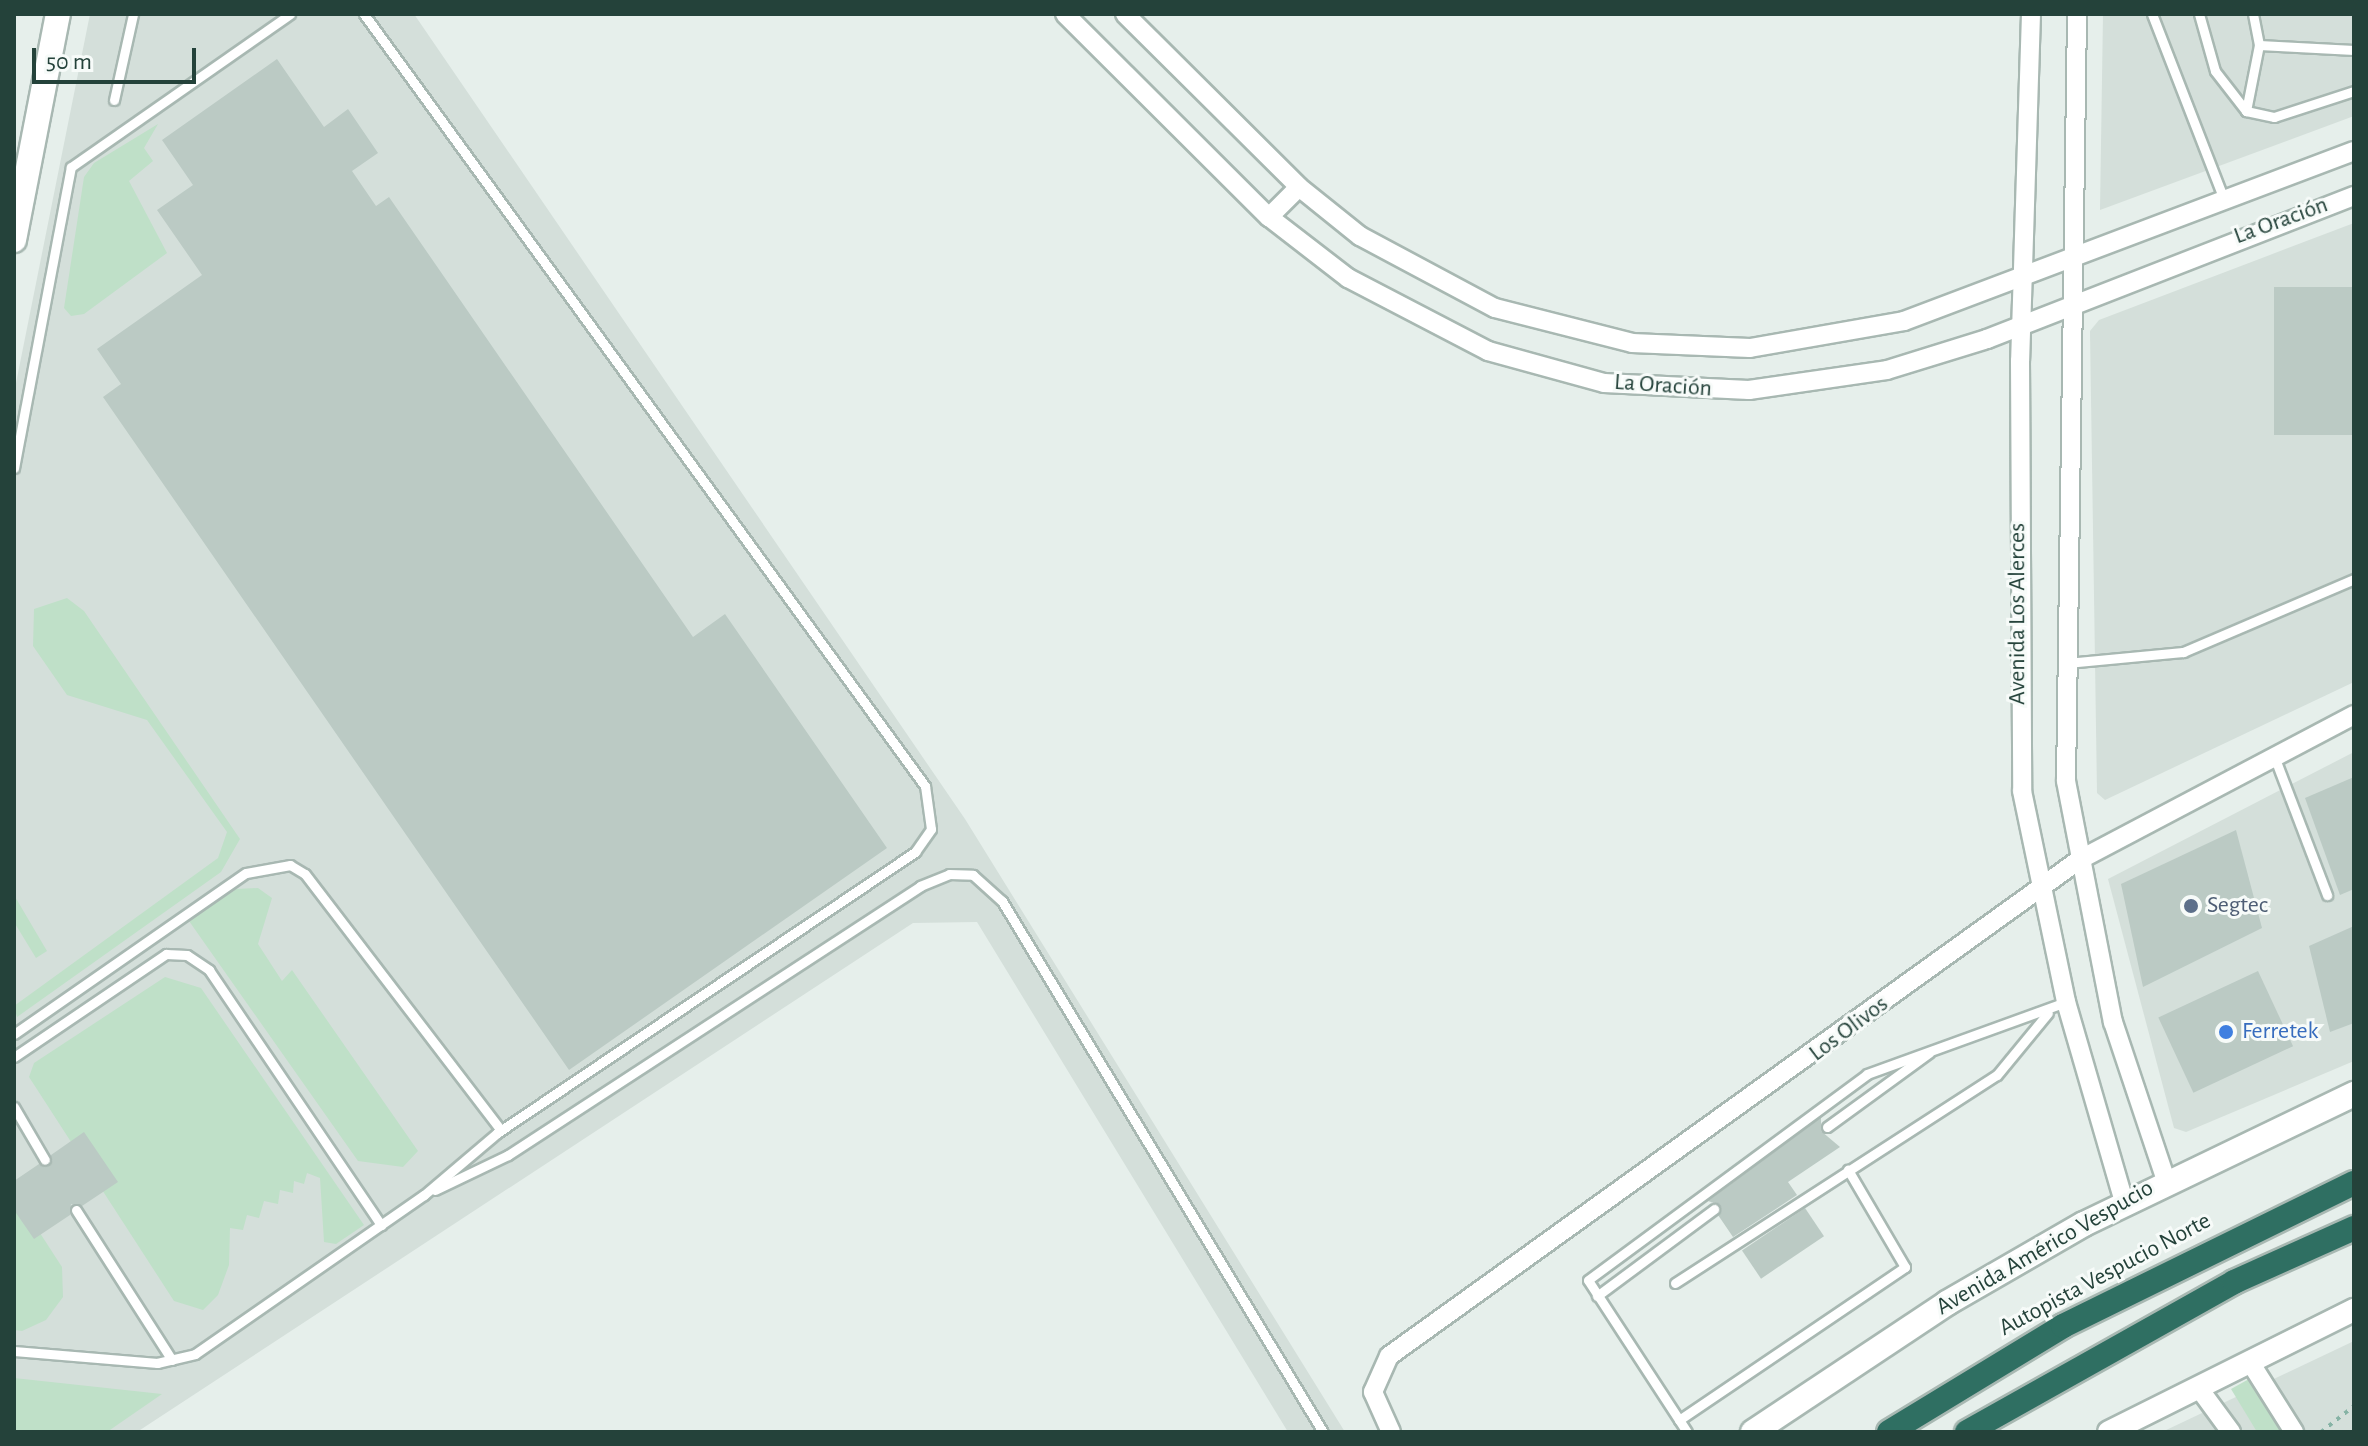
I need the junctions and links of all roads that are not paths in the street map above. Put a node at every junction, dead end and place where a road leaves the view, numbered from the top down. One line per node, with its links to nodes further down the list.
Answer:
1 (58, 14): 22 (main road)
2 (133, 14): 15 (lane)
3 (290, 14): 27 (lane)
4 (364, 14): 43 (lane)
5 (1065, 14): 21 (street, La Oración)
6 (1125, 14): 18 (street, La Oración)
7 (2031, 14): 24 (street, Avenida Los Alerces)
8 (2077, 14): 23 (street, Avenida Los Alerces)
9 (2152, 14): 20 (lane)
10 (2199, 14): 16 (lane)
11 (2253, 14): 12 (lane)
12 (2259, 45): 13 (lane); 16 (lane)
13 (2354, 50)
14 (2354, 91): 16 (lane)
15 (114, 100)
16 (2246, 111)
17 (2354, 151): 20 (street, La Oración)
18 (1299, 187): 21 (street); 24 (street, La Oración)
19 (2354, 196): 25 (street, La Oración)
20 (2223, 197): 23 (street, La Oración)
21 (1269, 217): 26 (street, La Oración)
22 (14, 240)
23 (2070, 255): 24 (street, La Oración); 25 (street, Avenida Los Alerces)
24 (2028, 274): 26 (street, Avenida Los Alerces)
25 (2068, 303): 26 (street, La Oración); 29 (street, Avenida Los Alerces)
26 (2022, 324): 33 (street, Avenida Los Alerces)
27 (14, 468)
28 (2354, 579): 29 (lane)
29 (2063, 663): 32 (street, Avenida Los Alerces)
30 (2354, 715): 31 (street, Los Olivos)
31 (2272, 753): 32 (street, Los Olivos); 34 (lane)
32 (2079, 860): 33 (street, Los Olivos); 46 (street, Avenida Los Alerces)
33 (2038, 887): 35 (street, Avenida Los Alerces); 65 (street, Los Olivos)
34 (2327, 895)
35 (2066, 1002): 36 (lane); 49 (street, Avenida Los Alerces)
36 (2048, 1013): 38 (lane); 45 (lane)
37 (14, 1034): 43 (lane)
38 (1942, 1045): 42 (lane); 57 (lane)
39 (14, 1057): 52 (lane)
40 (2354, 1094): 46 (main road, Avenida Américo Vespucio)
41 (14, 1107): 44 (lane)
42 (1827, 1127)
43 (501, 1130): 48 (lane)
44 (45, 1160)
45 (1848, 1170): 56 (lane); 63 (lane)
46 (2166, 1180): 49 (main road, Avenida Américo Vespucio)
47 (2354, 1183): 68 (highway, Autopista Vespucio Norte)
48 (424, 1195): 52 (lane); 64 (lane)
49 (2124, 1202): 67 (main road, Avenida Américo Vespucio)
50 (1714, 1209): 57 (lane)
51 (76, 1210): 60 (lane)
52 (381, 1225): 60 (lane)
53 (2354, 1228): 55 (highway)
54 (2354, 1246): 55 (highway)
55 (2234, 1282): 69 (highway)
56 (1675, 1283)
57 (1597, 1296): 63 (lane)
58 (2354, 1310): 61 (street)
59 (14, 1351): 60 (lane)
60 (172, 1360)
61 (2250, 1362): 62 (street); 72 (street)
62 (2198, 1387): 70 (street); 71 (street)
63 (1679, 1420): 66 (lane)
64 (1323, 1432)
65 (1391, 1432)
66 (1687, 1432)
67 (1753, 1432)
68 (1889, 1432)
69 (1967, 1432)
70 (2109, 1432)
71 (2231, 1432)
72 (2294, 1432)

